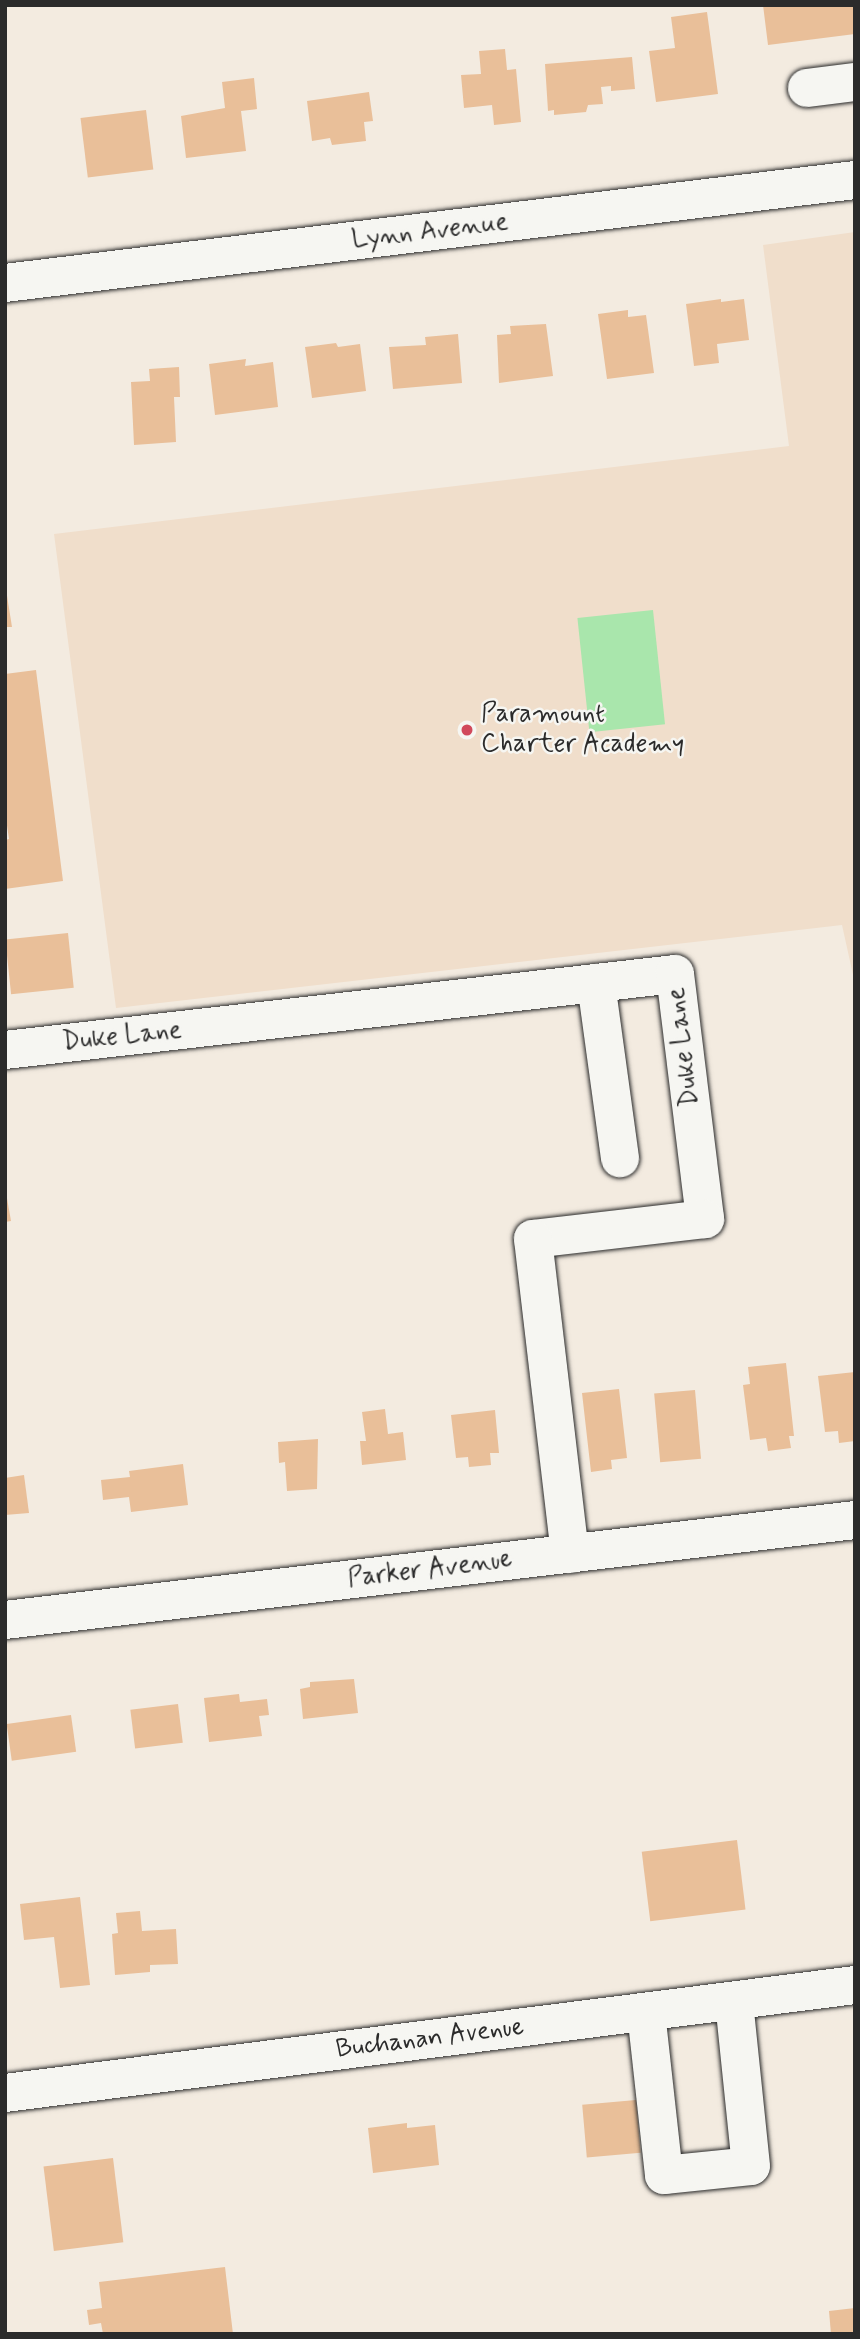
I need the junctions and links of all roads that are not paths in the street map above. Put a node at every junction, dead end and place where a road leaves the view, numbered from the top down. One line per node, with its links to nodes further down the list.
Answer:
1 (855, 82): 2 (street)
2 (807, 88)
3 (855, 180): 4 (street, Lynn Avenue)
4 (5, 283)
5 (596, 984): 6 (street, Duke Lane); 7 (street); 9 (street, Duke Lane)
6 (5, 1050)
7 (620, 1158)
8 (855, 1520): 9 (street, Parker Avenue)
9 (570, 1554): 10 (street, Parker Avenue)
10 (5, 1620)
11 (855, 1985): 12 (street, Buchanan Avenue)
12 (734, 2001): 13 (street, Buchanan Avenue); 13 (street)
13 (646, 2012): 14 (street, Buchanan Avenue)
14 (5, 2093)

